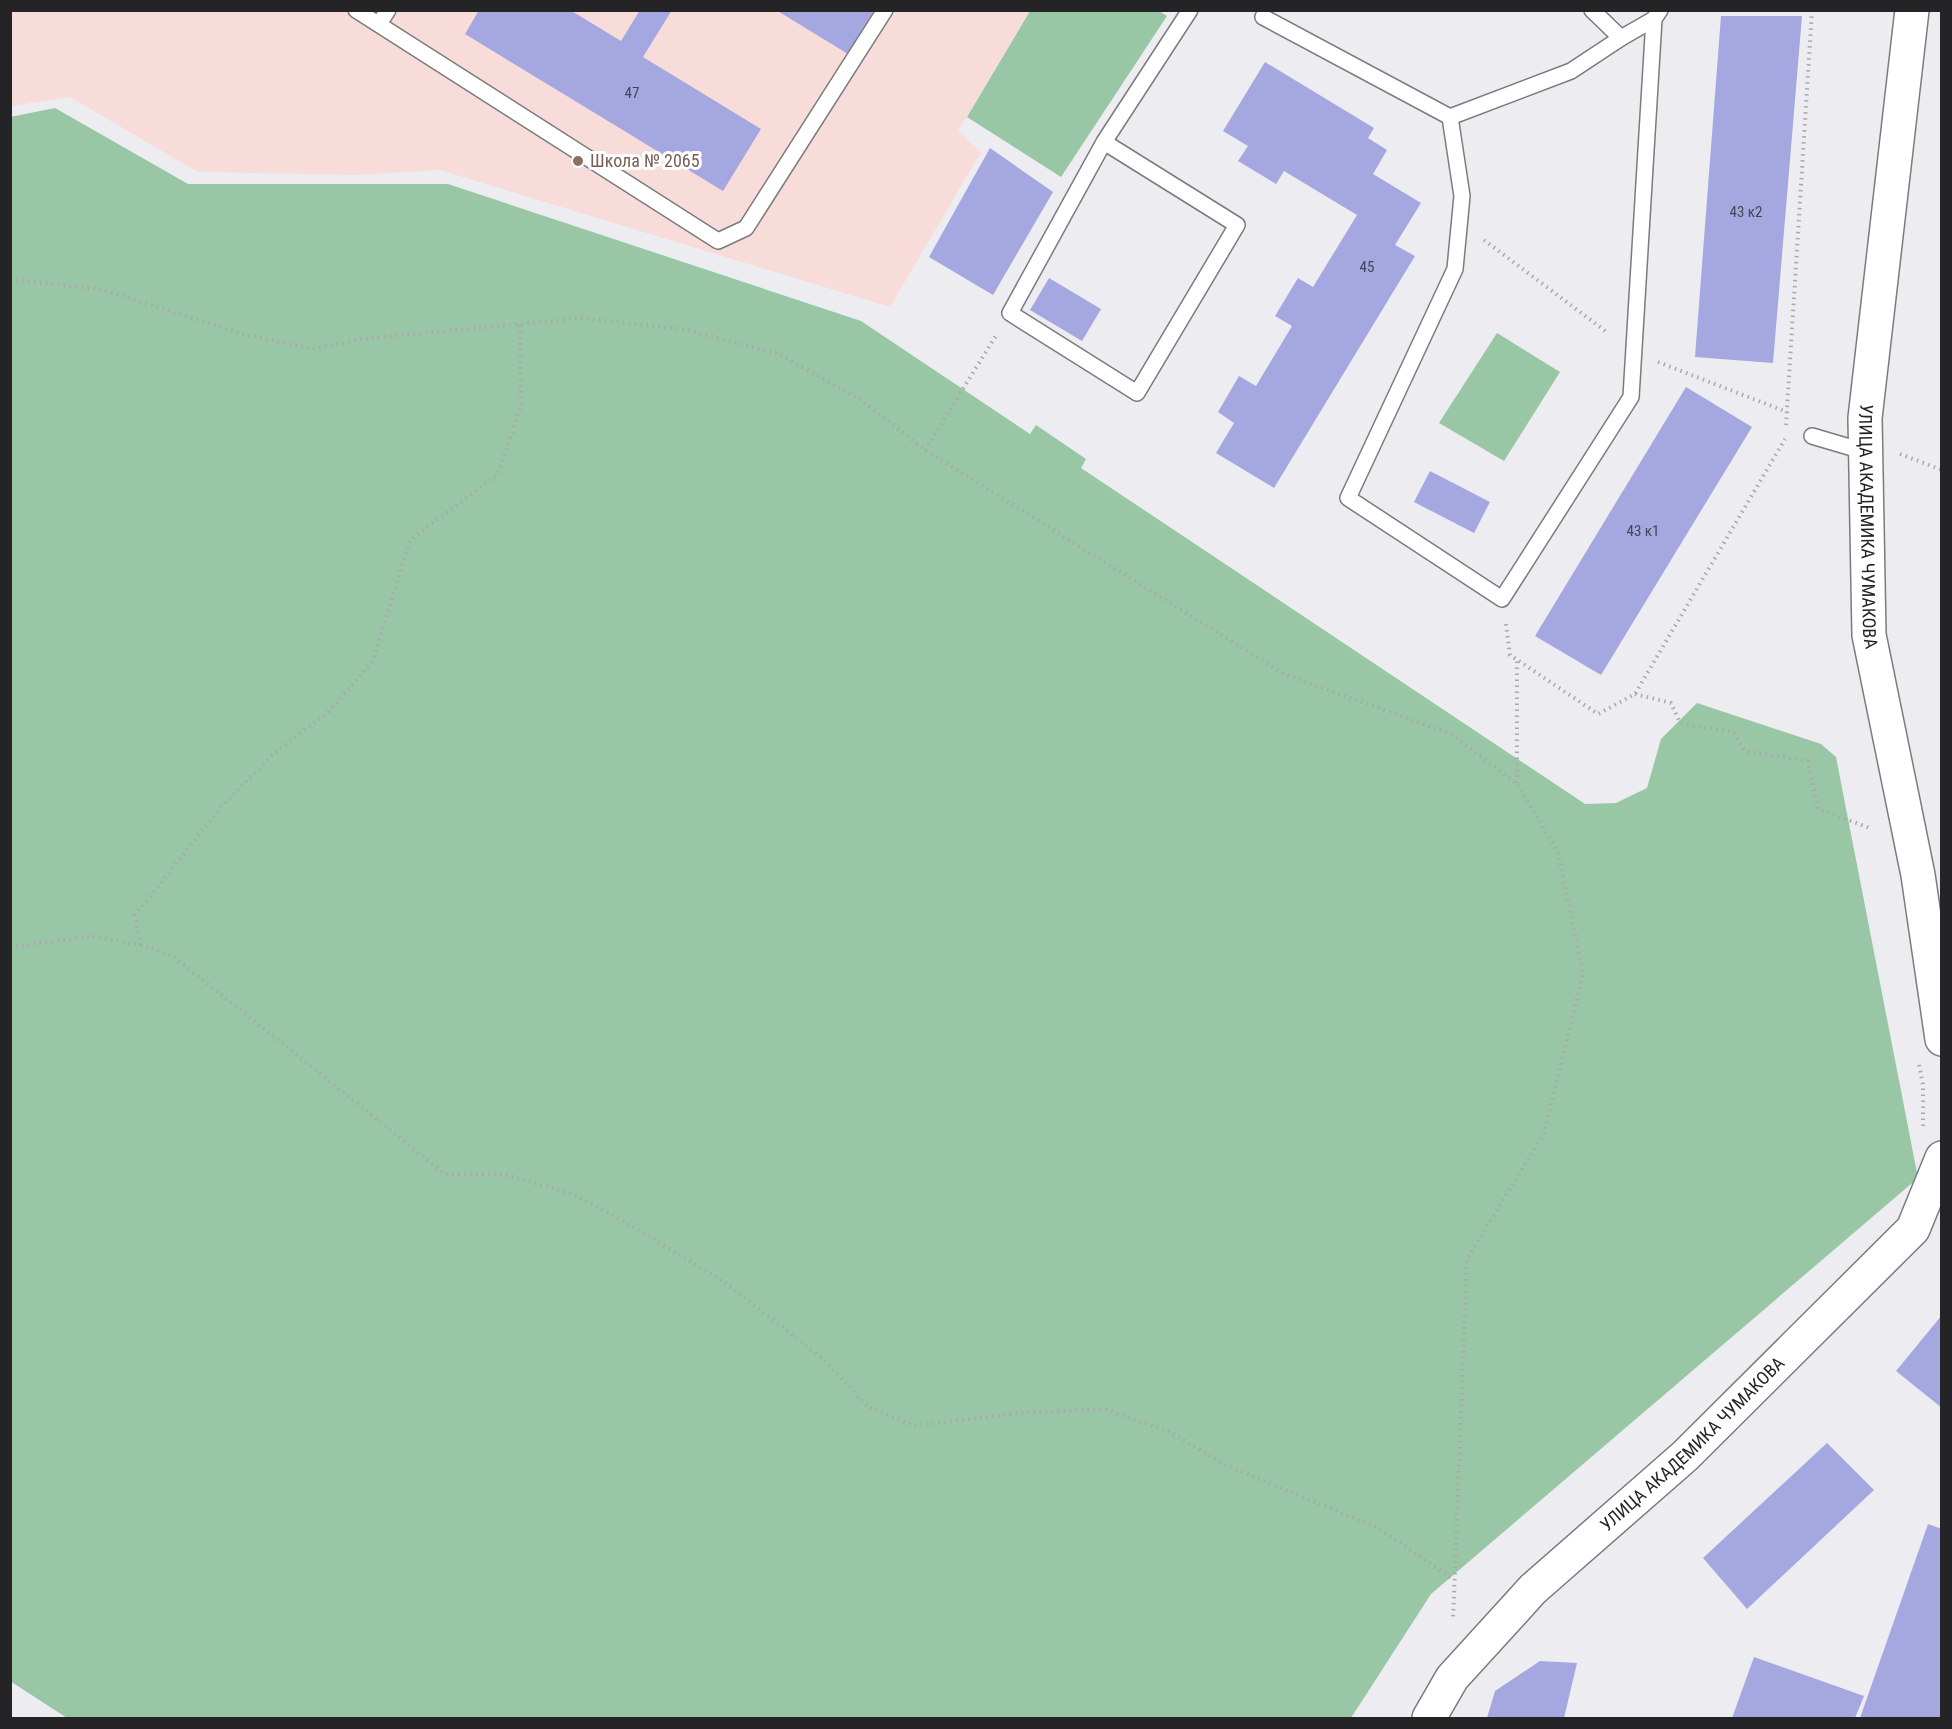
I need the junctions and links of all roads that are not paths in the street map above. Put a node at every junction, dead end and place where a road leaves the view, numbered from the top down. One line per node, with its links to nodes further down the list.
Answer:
1 (356, 10): 9 (lane)
2 (388, 10): 9 (lane)
3 (885, 10): 9 (lane)
4 (1190, 10): 12 (lane)
5 (1592, 10): 10 (lane)
6 (1912, 10): 14 (street, УЛИЦА АКАДЕМИКА ЧУМАКОВА)
7 (1262, 13): 11 (lane)
8 (1657, 15): 10 (lane); 11 (lane)
9 (380, 24)
10 (1621, 38): 11 (lane)
11 (1450, 117)
12 (1104, 142): 12 (lane)
13 (1812, 436): 14 (lane)
14 (1866, 452): 15 (street, УЛИЦА АКАДЕМИКА ЧУМАКОВА)
15 (1941, 1039)
16 (1941, 1158): 17 (street, УЛИЦА АКАДЕМИКА ЧУМАКОВА)
17 (1429, 1719)

